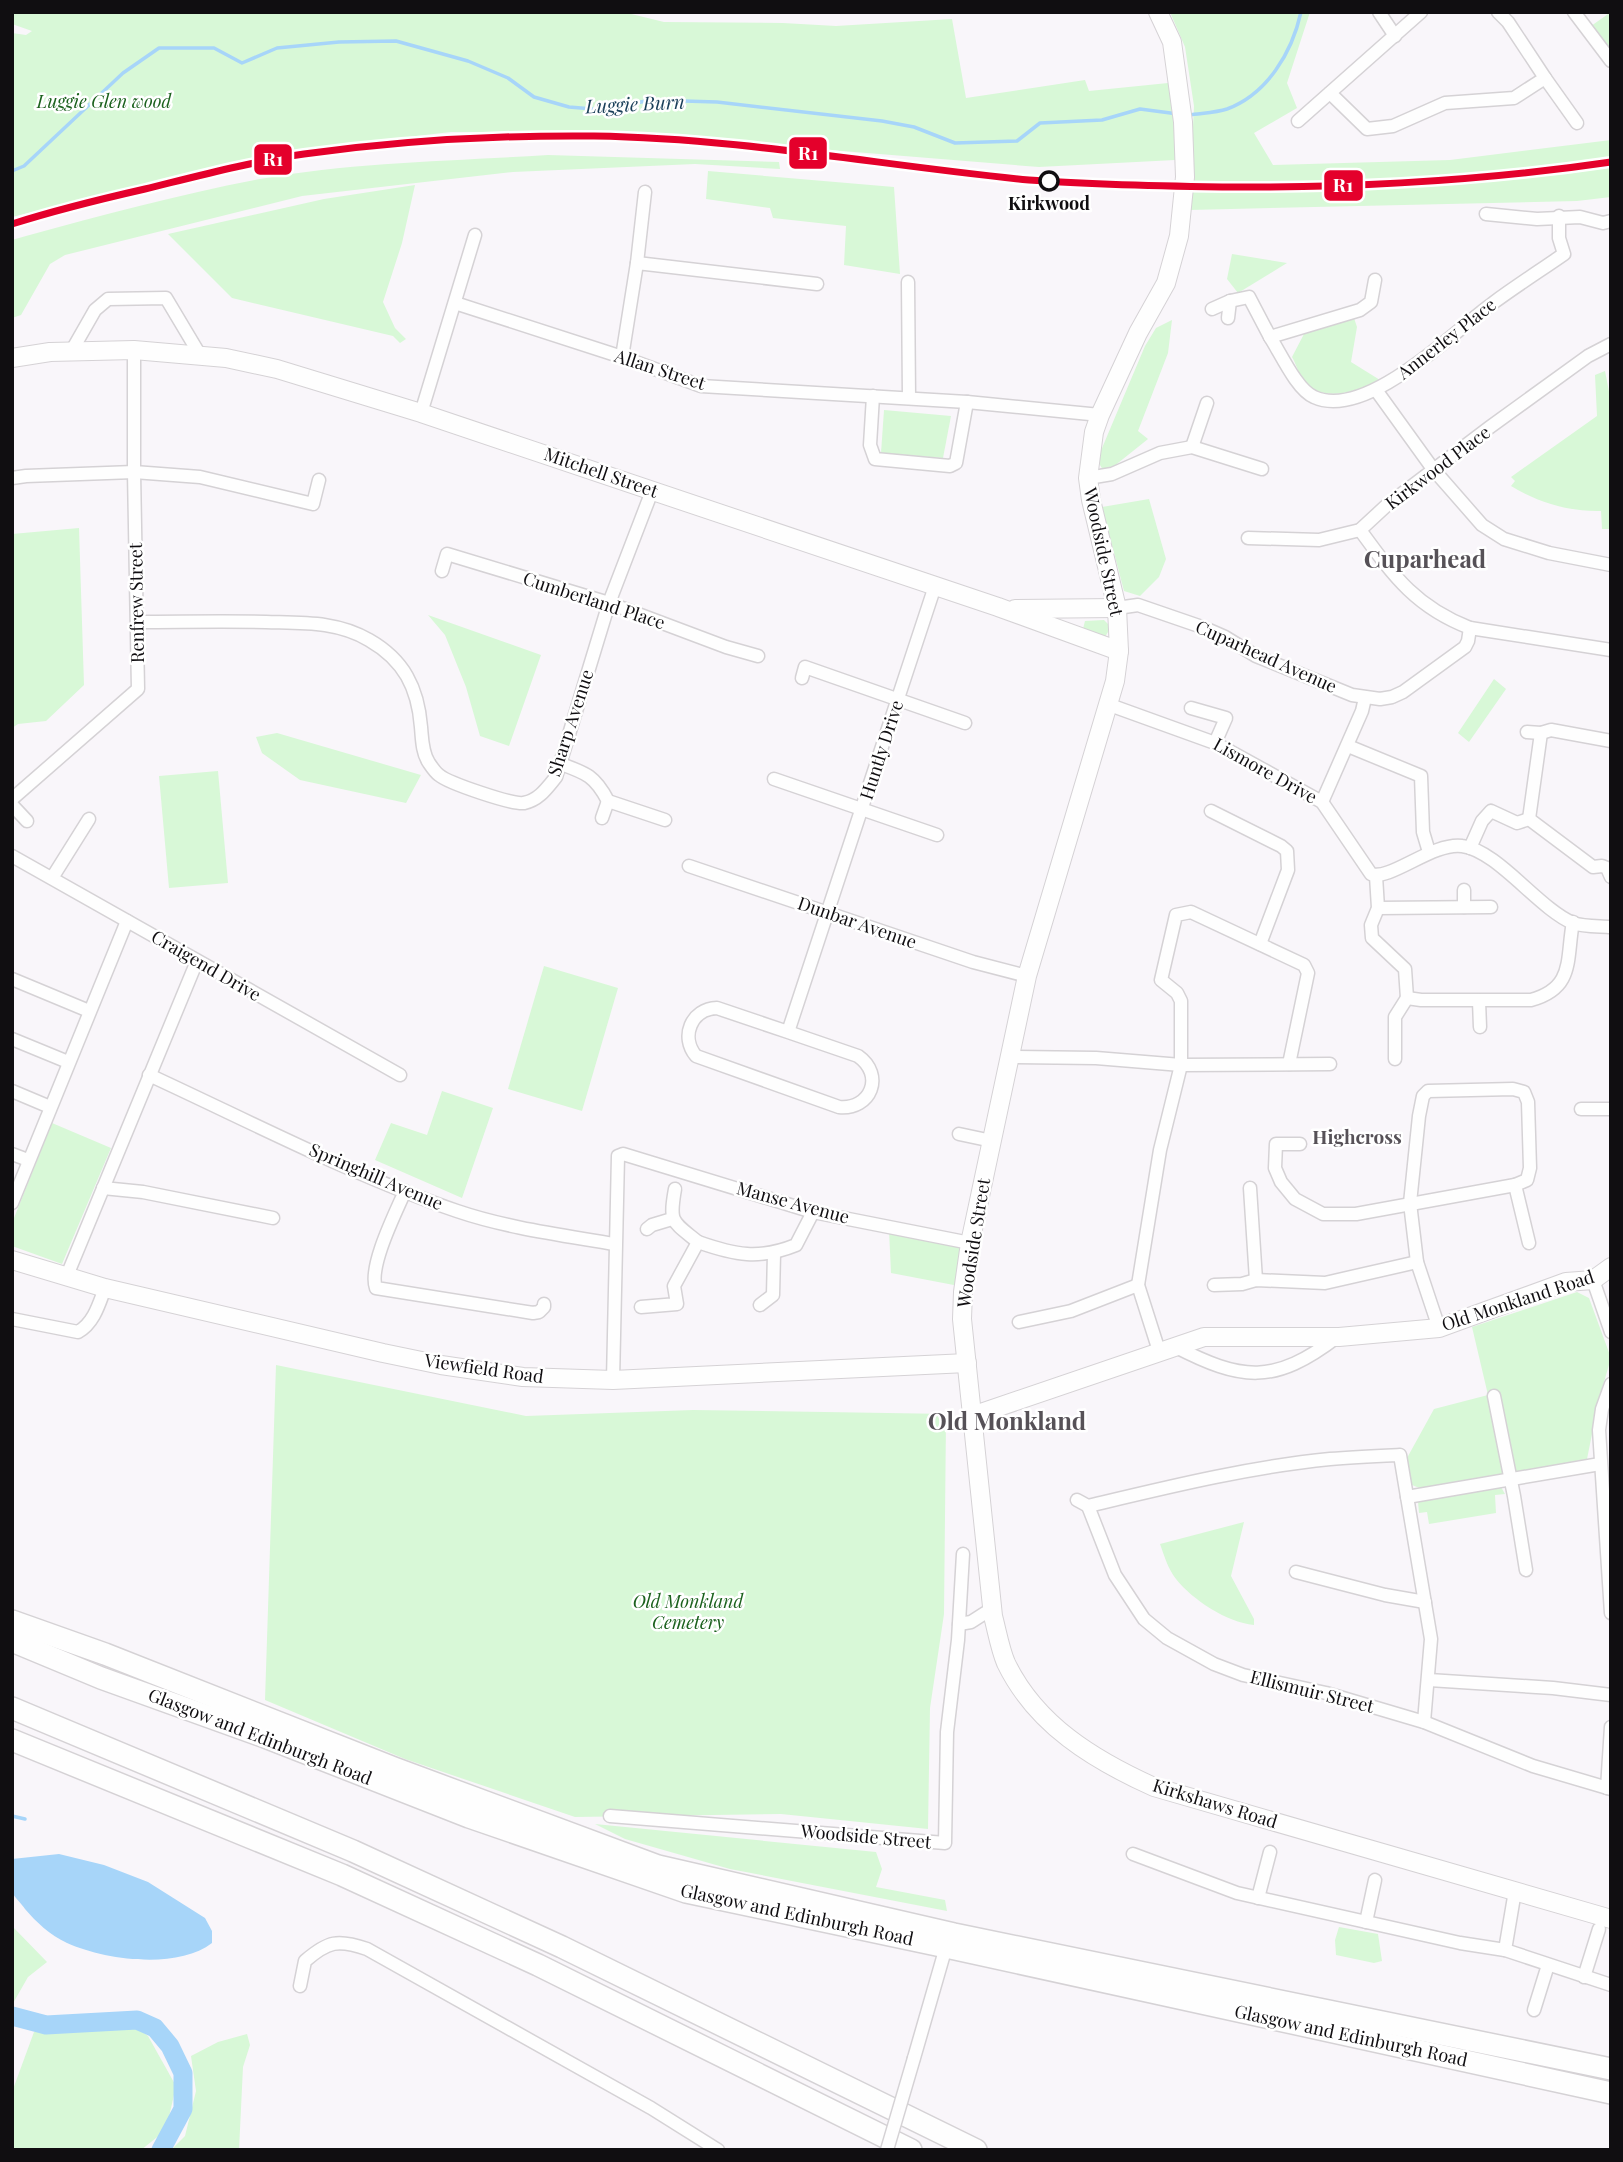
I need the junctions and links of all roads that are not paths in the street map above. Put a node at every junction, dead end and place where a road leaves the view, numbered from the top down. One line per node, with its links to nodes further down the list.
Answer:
1 (1158, 12): 38 (street, Woodside Street)
2 (1379, 12): 6 (street)
3 (1421, 12): 6 (street)
4 (1498, 12): 8 (street)
5 (1574, 12): 7 (street)
6 (1395, 36): 9 (street)
7 (1611, 61)
8 (1545, 78): 9 (street); 11 (street)
9 (1330, 93): 10 (street)
10 (1298, 121)
11 (1577, 123)
12 (645, 192): 17 (street)
13 (1486, 214): 14 (street)
14 (1559, 216): 15 (street); 32 (street, Annerley Place)
15 (1611, 221)
16 (475, 235): 22 (street)
17 (637, 263): 20 (street); 30 (street)
18 (1375, 280): 25 (street)
19 (908, 282): 34 (street)
20 (817, 284)
21 (1230, 301): 23 (street); 24 (street); 25 (street, Annerley Place)
22 (455, 303): 30 (street, Allan Street); 37 (street)
23 (1212, 309)
24 (1228, 318)
25 (1270, 337): 32 (street, Annerley Place)
26 (1611, 344): 41 (street, Kirkwood Place)
27 (134, 350): 28 (street, Mitchell Street); 29 (street, Mitchell Street); 42 (street, Renfrew Street)
28 (71, 352): 29 (street); 31 (street, Mitchell Street)
29 (200, 355): 37 (street, Mitchell Street)
30 (622, 357): 33 (street, Allan Street)
31 (12, 358)
32 (1376, 390): 41 (street)
33 (873, 396): 34 (street, Allan Street); 35 (street)
34 (909, 398): 35 (street, Allan Street)
35 (967, 402): 38 (street, Allan Street)
36 (1207, 403): 39 (street)
37 (421, 413): 46 (street, Mitchell Street)
38 (1100, 415): 44 (street, Woodside Street)
39 (1192, 447): 40 (street); 44 (street)
40 (1262, 469)
41 (1433, 469): 47 (street, Kirkwood Place); 49 (street)
42 (134, 472): 43 (street); 45 (street); 55 (street, Renfrew Street)
43 (12, 478)
44 (1088, 478): 54 (street, Woodside Street)
45 (319, 480)
46 (652, 491): 51 (street, Mitchell Street); 52 (street, Sharp Avenue)
47 (1360, 530): 48 (street, Kirkwood Place); 56 (street)
48 (1248, 538)
49 (1611, 565)
50 (442, 571): 52 (street, Cumberland Place)
51 (935, 586): 53 (street, Mitchell Street); 62 (street, Huntly Drive)
52 (609, 603): 59 (street, Cumberland Place); 71 (street, Sharp Avenue)
53 (998, 607): 54 (street, Mitchell Street); 58 (street, Mitchell Street)
54 (1117, 608): 58 (street, Woodside Street); 61 (street, Cuparhead Avenue)
55 (138, 622): 71 (street, Sharp Avenue); 73 (street, Renfrew Street)
56 (1470, 628): 57 (street); 61 (street, Cuparhead Avenue)
57 (1611, 650)
58 (1119, 651): 63 (street, Woodside Street)
59 (758, 656)
60 (802, 678): 62 (street)
61 (1365, 698): 70 (street)
62 (899, 700): 65 (street); 77 (street, Huntly Drive)
63 (1107, 704): 69 (street, Lismore Drive); 102 (street, Woodside Street)
64 (1191, 708): 69 (street)
65 (965, 723)
66 (1527, 732): 67 (street)
67 (1541, 733): 68 (street); 82 (street)
68 (1611, 741)
69 (1215, 743): 75 (street, Lismore Drive)
70 (1348, 746): 75 (street); 86 (street)
71 (561, 764): 74 (street)
72 (774, 779): 77 (street)
73 (12, 799)
74 (608, 801): 79 (street); 81 (street)
75 (1322, 802): 89 (street, Lismore Drive)
76 (12, 805): 83 (street)
77 (864, 807): 84 (street); 96 (street, Huntly Drive)
78 (1211, 811): 100 (street)
79 (602, 818)
80 (89, 819): 91 (street)
81 (665, 820)
82 (1530, 820): 85 (street); 90 (street)
83 (27, 821)
84 (937, 835)
85 (1471, 848): 86 (street); 98 (street)
86 (1429, 852): 89 (street)
87 (12, 856): 91 (street, Craigend Drive)
88 (689, 866): 96 (street, Dunbar Avenue)
89 (1376, 876): 95 (street)
90 (1611, 877)
91 (52, 878): 97 (street, Craigend Drive)
92 (1464, 890): 93 (street)
93 (1464, 907): 94 (street); 95 (street)
94 (1490, 907)
95 (1378, 908): 104 (street)
96 (827, 913): 102 (street, Dunbar Avenue); 108 (street, Huntly Drive)
97 (127, 921): 101 (street, Craigend Drive); 106 (street)
98 (1573, 922): 99 (street); 105 (street)
99 (1611, 927)
100 (1260, 944): 113 (street); 115 (street)
101 (197, 961): 116 (street); 117 (street, Craigend Drive)
102 (1027, 976): 110 (street, Woodside Street)
103 (12, 979): 106 (street)
104 (1407, 998): 105 (street); 111 (street)
105 (1479, 1001): 107 (street)
106 (89, 1011): 112 (street)
107 (1480, 1027)
108 (788, 1032): 108 (street)
109 (12, 1039): 112 (street)
110 (1012, 1057): 115 (street); 123 (street, Woodside Street)
111 (1395, 1059)
112 (68, 1062): 119 (street)
113 (1289, 1063): 114 (street); 115 (street)
114 (1329, 1064)
115 (1181, 1065): 150 (street)
116 (149, 1075): 128 (street); 131 (street, Springhill Avenue)
117 (400, 1075)
118 (12, 1091): 119 (street)
119 (50, 1107): 126 (street)
120 (1581, 1109): 121 (street)
121 (1611, 1109)
122 (959, 1134): 123 (street)
123 (992, 1141): 139 (street, Woodside Street)
124 (1300, 1144): 133 (street)
125 (12, 1154): 126 (street)
126 (28, 1160): 132 (street)
127 (1516, 1185): 133 (street); 133 (street); 140 (street)
128 (103, 1188): 135 (street); 146 (street)
129 (1250, 1188): 147 (street)
130 (675, 1189): 136 (street)
131 (405, 1191): 141 (street, Springhill Avenue); 152 (street)
132 (12, 1203)
133 (1410, 1203): 144 (street)
134 (813, 1212): 139 (street, Manse Avenue); 141 (street, Manse Avenue); 142 (street)
135 (273, 1217)
136 (672, 1219): 137 (street); 138 (street)
137 (647, 1229)
138 (698, 1242): 142 (street); 154 (street)
139 (970, 1243): 161 (street, Woodside Street)
140 (1529, 1243)
141 (614, 1244): 162 (street)
142 (774, 1254): 153 (street)
143 (12, 1260): 146 (street, Viewfield Road)
144 (1418, 1262): 147 (street); 157 (street)
145 (1611, 1267): 148 (street, Old Monkland Road)
146 (66, 1278): 151 (street, Viewfield Road)
147 (1256, 1280): 149 (street)
148 (1593, 1280): 157 (street, Old Monkland Road); 158 (street)
149 (1214, 1284)
150 (1138, 1285): 156 (street); 160 (street)
151 (105, 1288): 155 (street); 162 (street, Viewfield Road)
152 (544, 1304)
153 (760, 1305)
154 (640, 1307)
155 (12, 1319)
156 (1019, 1322)
157 (1438, 1328): 159 (street, Old Monkland Road)
158 (1611, 1332)
159 (1339, 1337): 160 (street, Old Monkland Road); 160 (street, Old Monkland Road)
160 (1167, 1348): 165 (street, Old Monkland Road)
161 (967, 1363): 162 (street, Viewfield Road); 165 (street, Woodside Street)
162 (613, 1380)
163 (1611, 1384): 166 (street)
164 (1494, 1396): 167 (street)
165 (972, 1416): 170 (street, Woodside Street)
166 (1600, 1464): 167 (street); 169 (street)
167 (1511, 1478): 168 (street); 172 (street)
168 (1407, 1497): 175 (street); 184 (street, Ellismuir Street)
169 (1608, 1501): 174 (street)
170 (984, 1513): 177 (street, Kirkshaws Road)
171 (963, 1554): 179 (street, Woodside Street)
172 (1526, 1570)
173 (1296, 1572): 175 (street)
174 (1611, 1598): 176 (street)
175 (1426, 1602): 181 (street)
176 (1611, 1613)
177 (993, 1616): 179 (street); 192 (street, Kirkshaws Road)
178 (12, 1621): 203 (highway, Glasgow and Edinburgh Road)
179 (960, 1624): 188 (street, Woodside Street)
180 (12, 1641): 196 (highway, Glasgow and Edinburgh Road)
181 (1429, 1680): 182 (street); 184 (street)
182 (1611, 1695)
183 (12, 1708): 208 (highway)
184 (1424, 1721): 187 (street, Ellismuir Street)
185 (1611, 1727): 187 (street)
186 (12, 1740): 207 (highway)
187 (1609, 1788)
188 (610, 1816)
189 (1270, 1852): 193 (street)
190 (1133, 1854): 193 (street)
191 (1375, 1880): 194 (street)
192 (1515, 1891): 195 (street, Kirkshaws Road); 197 (street)
193 (1258, 1898): 194 (street)
194 (1366, 1923): 197 (street)
195 (1605, 1924): 199 (street)
196 (946, 1947): 204 (highway, Glasgow and Edinburgh Road); 206 (street, bridge)
197 (1504, 1950): 198 (street)
198 (1548, 1965): 199 (street); 202 (street)
199 (1584, 1977): 200 (street)
200 (1611, 1985)
201 (300, 1986): 205 (street)
202 (1534, 2010)
203 (1611, 2069)
204 (1611, 2093)
205 (719, 2150)
206 (887, 2150)
207 (911, 2150)
208 (976, 2150)

